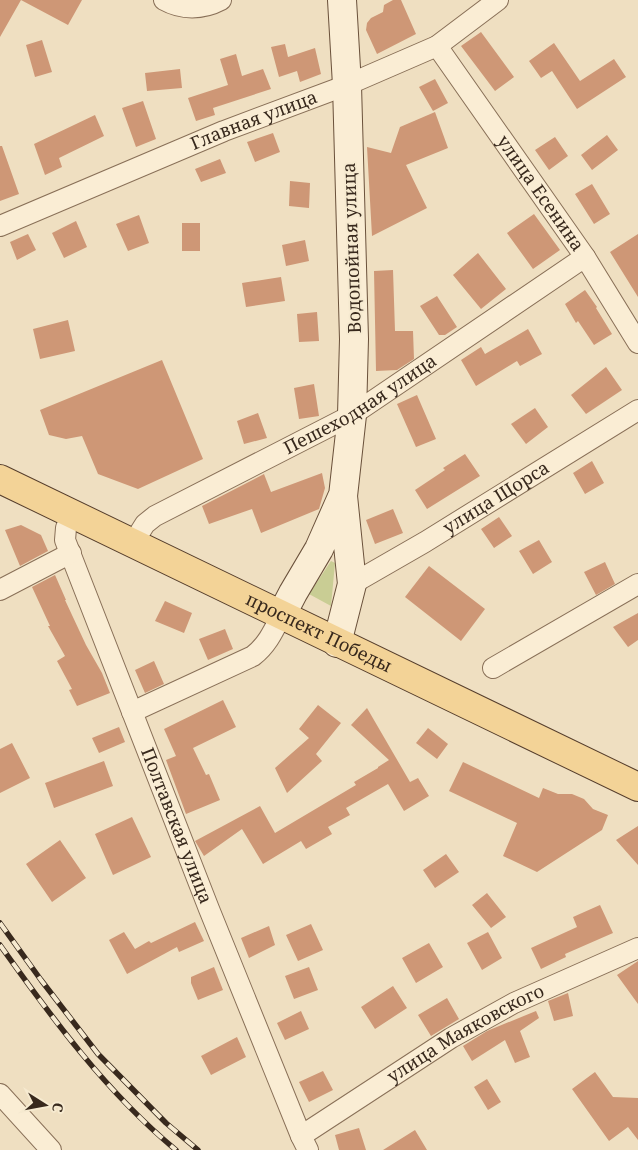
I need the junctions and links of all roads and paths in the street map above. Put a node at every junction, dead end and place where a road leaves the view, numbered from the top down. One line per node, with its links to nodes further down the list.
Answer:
1 (164, 0): 2 (street)
2 (221, 0)
3 (342, 0): 6 (main road, Водопойная улица)
4 (498, 0): 5 (street, Главная улица)
5 (437, 46): 6 (street, Главная улица); 8 (street, улица Есенина)
6 (347, 85): 7 (street, Главная улица); 11 (main road, Водопойная улица)
7 (0, 226)
8 (584, 257): 9 (street, улица Есенина); 11 (street, Пешеходная улица)
9 (638, 342)
10 (638, 410): 17 (street, улица Щорса)
11 (352, 415): 13 (main road, Водопойная улица); 15 (street, Пешеходная улица)
12 (0, 479): 14 (main road, проспект Победы)
13 (343, 496): 17 (main road, Водопойная улица); 20 (main road, Водопойная улица)
14 (72, 514): 15 (main road, проспект Победы); 16 (street, Полтавская улица)
15 (133, 543): 20 (main road, проспект Победы)
16 (71, 553): 19 (street); 23 (street, Полтавская улица)
17 (352, 584): 21 (main road, Водопойная улица)
18 (638, 584): 22 (street)
19 (0, 590)
20 (281, 616): 21 (main road, проспект Победы); 23 (street)
21 (337, 643): 24 (main road, проспект Победы)
22 (493, 668)
23 (132, 712): 27 (street, Полтавская улица)
24 (638, 787)
25 (638, 948): 27 (street, улица Маяковского)
26 (0, 1094): 28 (street)
27 (304, 1143)
28 (51, 1150)

